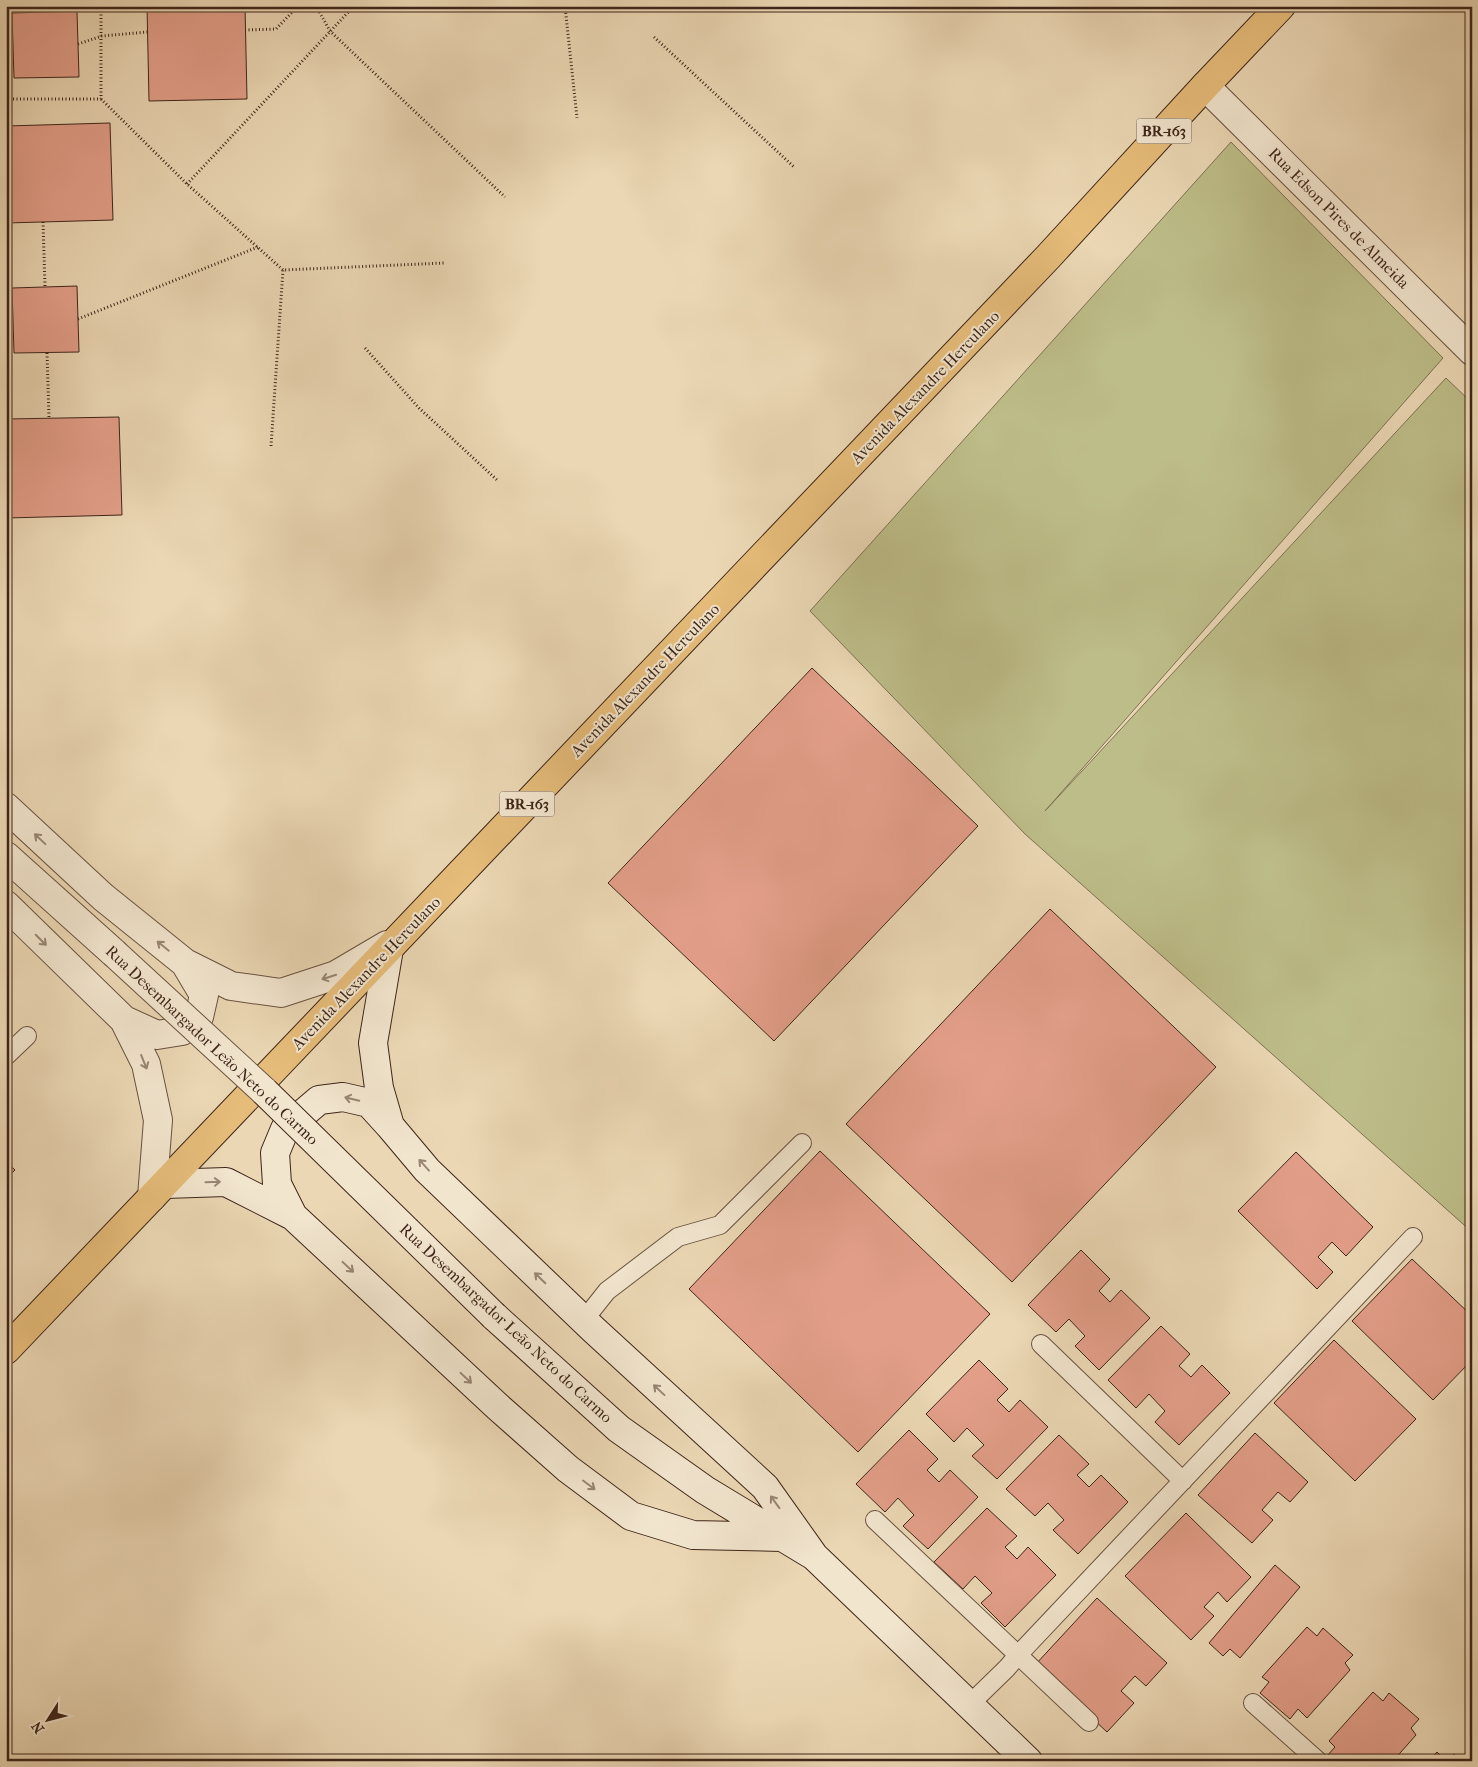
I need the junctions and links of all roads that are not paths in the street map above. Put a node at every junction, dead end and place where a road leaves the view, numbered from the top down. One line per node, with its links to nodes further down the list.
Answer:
1 (1281, 6): 2 (highway, Avenida Alexandre Herculano / BR-163)
2 (1205, 86): 3 (main road, Rua Edson Pires de Almeida); 7 (highway, Avenida Alexandre Herculano / BR-163)
3 (1472, 351)
4 (6, 807): 8 (main road, one-way to 4)
5 (6, 856): 22 (main road, Rua Desembargador Leão Neto do Carmo, bridge)
6 (9, 913): 9 (main road, one-way to 9)
7 (395, 943): 8 (main road, one-way to 8); 12 (main road); 14 (highway, Avenida Alexandre Herculano / BR-163)
8 (185, 963): 9 (main road)
9 (124, 1020): 14 (main road, one-way to 14)
10 (26, 1036): 11 (lane)
11 (6, 1056)
12 (390, 1126): 15 (main road, one-way to 15); 17 (main road, one-way to 12)
13 (802, 1143): 17 (lane)
14 (159, 1190): 15 (main road, one-way to 15); 19 (highway, Avenida Alexandre Herculano / BR-163)
15 (293, 1216): 22 (main road, one-way to 22)
16 (1413, 1237): 20 (lane)
17 (584, 1320): 23 (main road, one-way to 17)
18 (1041, 1344): 20 (lane)
19 (6, 1350)
20 (1183, 1481): 24 (lane)
21 (875, 1520): 24 (lane)
22 (782, 1537): 23 (main road, Rua Desembargador Leão Neto do Carmo)
23 (814, 1556): 26 (main road, Rua Desembargador Leão Neto do Carmo)
24 (1018, 1655): 26 (lane); 27 (lane)
25 (1254, 1703): 29 (lane)
26 (969, 1705): 28 (main road, Rua Desembargador Leão Neto do Carmo)
27 (1089, 1722)
28 (1028, 1761)
29 (1318, 1761)

